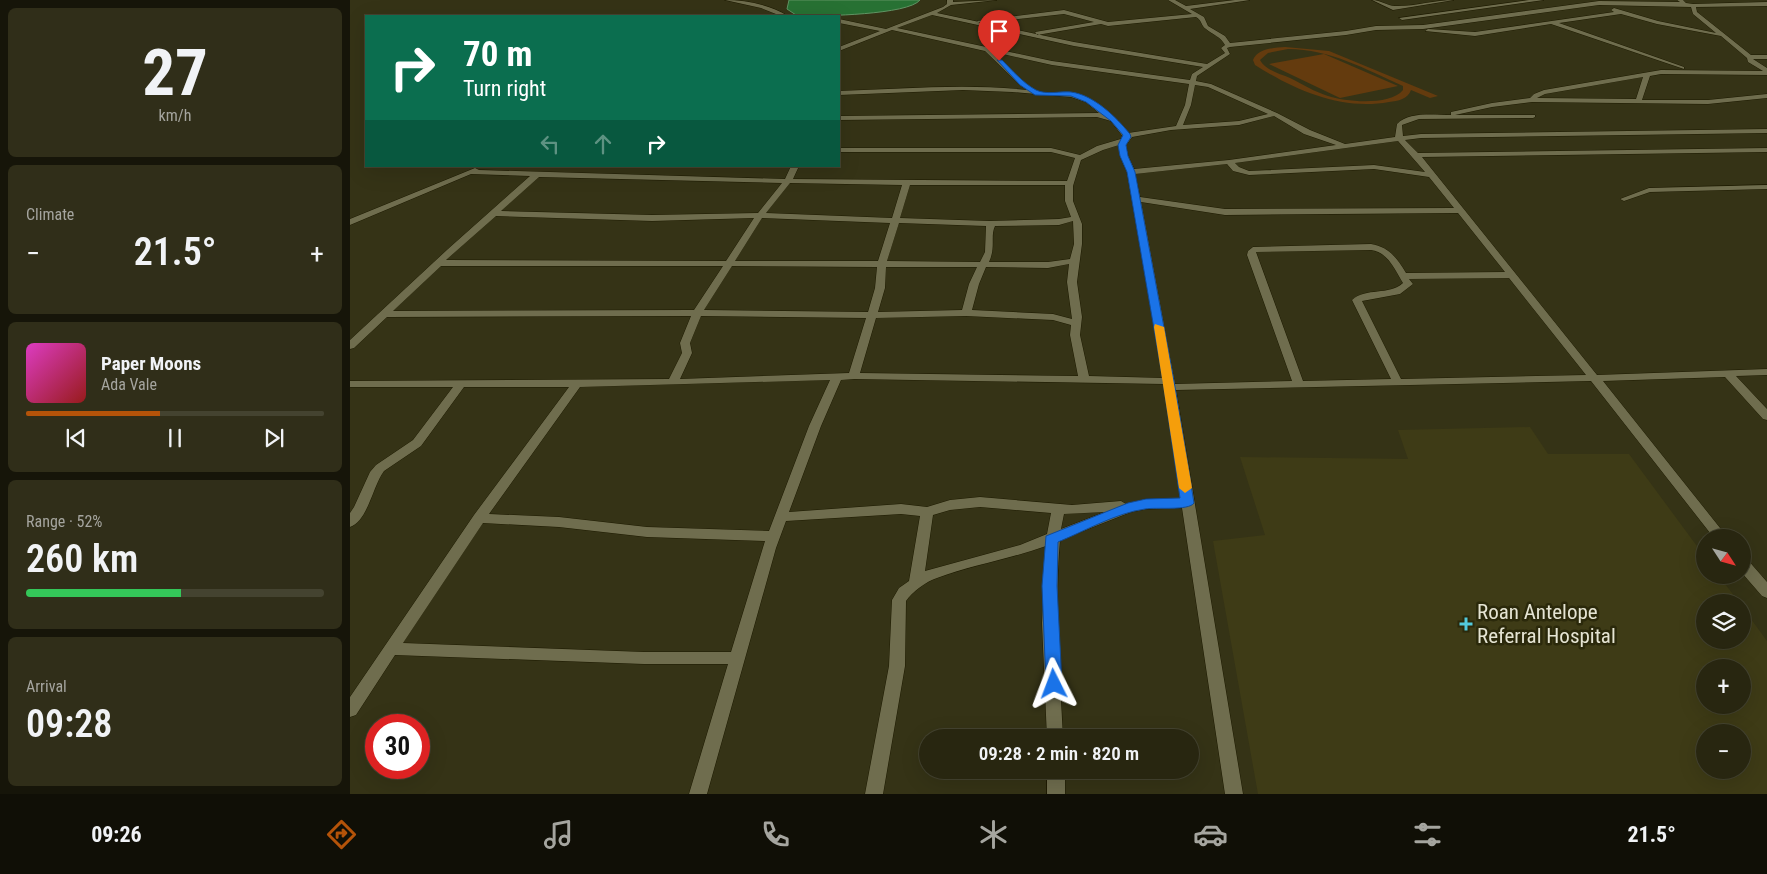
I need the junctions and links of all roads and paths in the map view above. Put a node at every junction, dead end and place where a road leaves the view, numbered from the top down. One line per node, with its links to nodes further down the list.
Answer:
1 (728, 0): 19 (street)
2 (994, 0): 10 (street)
3 (1171, 0): 16 (street)
4 (1218, 0): 11 (street)
5 (1247, 0): 11 (street)
6 (1374, 0): 7 (street)
7 (1450, 0)
8 (1540, 0): 21 (street)
9 (1566, 0): 13 (street)
10 (950, 2): 18 (street)
11 (1225, 2): 16 (street)
12 (1682, 2): 13 (street); 15 (street)
13 (1590, 4): 17 (street); 27 (street)
14 (1767, 4): 15 (street)
15 (1693, 6): 29 (street)
16 (1185, 8): 20 (street)
17 (1622, 12): 25 (street); 29 (street)
18 (930, 13): 23 (street); 28 (street)
19 (783, 15)
20 (1198, 15): 24 (street); 31 (street)
21 (1402, 18)
22 (840, 22): 28 (street)
23 (968, 22): 24 (street); 30 (street)
24 (1102, 23): 30 (street)
25 (1552, 23): 27 (street); 38 (street)
26 (1376, 28): 27 (street); 31 (street); 34 (street)
27 (1404, 28)
28 (890, 30): 32 (street); 33 (street)
29 (1720, 34): 35 (street)
30 (1025, 35): 37 (street)
31 (1228, 45): 34 (street)
32 (840, 49)
33 (988, 50): 43 (street); 45 (street)
34 (1228, 53): 37 (street)
35 (1750, 57): 36 (street); 40 (street)
36 (1767, 57)
37 (1208, 66): 43 (street)
38 (1696, 72): 39 (street); 41 (street)
39 (1720, 72): 40 (street); 42 (street)
40 (1767, 72)
41 (1647, 75): 47 (street); 48 (street)
42 (1767, 80)
43 (1191, 82): 49 (street); 54 (street)
44 (840, 93): 45 (street)
45 (1037, 93): 50 (street)
46 (1767, 96): 48 (street)
47 (1532, 100): 48 (street); 51 (street)
48 (1638, 102)
49 (1275, 114): 54 (street); 58 (street)
50 (1107, 116): 53 (street); 57 (street)
51 (1436, 116): 52 (street); 56 (street)
52 (1534, 116)
53 (840, 118)
54 (1179, 127): 57 (street)
55 (1767, 131): 56 (street)
56 (1400, 138): 58 (street); 61 (street)
57 (1125, 139): 62 (street); 67 (street)
58 (1348, 147): 63 (street)
59 (840, 150): 62 (street)
60 (1767, 150): 61 (street)
61 (1416, 155): 69 (street)
62 (1080, 157): 72 (street)
63 (1229, 162): 67 (street); 69 (street)
64 (482, 167): 66 (street)
65 (794, 167): 70 (street)
66 (468, 172): 68 (street); 81 (street)
67 (1131, 172): 74 (street)
68 (536, 175): 70 (street); 77 (street)
69 (1432, 175): 76 (street)
70 (788, 181): 71 (street); 78 (street)
71 (907, 183): 72 (street); 80 (street)
72 (1070, 183): 79 (street)
73 (1767, 187): 75 (street)
74 (1135, 199): 76 (street); 107 (street)
75 (1624, 199)
76 (1460, 210): 88 (street)
77 (494, 212): 78 (street); 85 (street)
78 (760, 217): 80 (street); 87 (street)
79 (1077, 218): 82 (street); 83 (street)
80 (894, 221): 82 (street); 84 (street)
81 (350, 222)
82 (990, 224): 86 (street)
83 (1074, 261): 86 (street); 94 (street)
84 (882, 262): 86 (street); 87 (street); 93 (street)
85 (438, 263): 87 (street); 92 (street)
86 (984, 263): 91 (street)
87 (728, 265): 90 (street)
88 (1512, 275): 89 (street); 100 (street)
89 (1403, 276): 102 (street); 108 (street)
90 (697, 313): 92 (street); 93 (street); 103 (street)
91 (966, 313): 93 (street); 94 (street)
92 (383, 314): 95 (street)
93 (872, 315): 99 (street)
94 (1078, 323): 101 (street)
95 (350, 346)
96 (1767, 372): 97 (street)
97 (1729, 374): 100 (street); 109 (street)
98 (838, 376): 99 (street); 103 (street); 114 (street)
99 (854, 376): 101 (street)
100 (1594, 378): 102 (street); 117 (street)
101 (1084, 379): 107 (street)
102 (1396, 381): 108 (street)
103 (673, 382): 106 (street)
104 (350, 384): 105 (street)
105 (461, 384): 106 (street); 116 (street)
106 (577, 384): 115 (street)
107 (1169, 384): 108 (street); 110 (street)
108 (1299, 384)
109 (1767, 416)
110 (1187, 503): 111 (street); 131 (street)
111 (1146, 504): 112 (street); 119 (street)
112 (1058, 508): 113 (street); 119 (street)
113 (927, 512): 114 (street); 121 (street)
114 (780, 517): 118 (street)
115 (479, 518): 118 (street); 123 (street)
116 (350, 522)
117 (1715, 529)
118 (773, 536): 124 (street)
119 (1051, 539): 121 (street); 126 (street)
120 (1751, 573): 122 (street)
121 (916, 582): 129 (street)
122 (1767, 592)
123 (393, 649): 124 (street); 125 (street)
124 (737, 658): 128 (street)
125 (350, 710)
126 (1055, 729)
127 (1056, 779): 130 (street)
128 (698, 794)
129 (874, 794)
130 (1056, 794)
131 (1234, 794)

